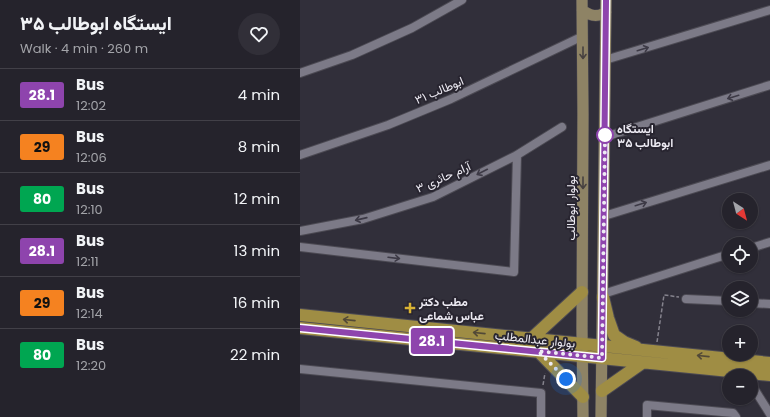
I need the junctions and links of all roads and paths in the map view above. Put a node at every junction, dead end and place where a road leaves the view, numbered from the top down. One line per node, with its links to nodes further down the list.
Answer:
1 (462, 0): 8 (street)
2 (606, 0): 5 (main road)
3 (582, 5): 5 (main road); 6 (main road, بولوار ابوطالب)
4 (770, 10): 7 (street, one-way to 4)
5 (606, 12): 7 (main road)
6 (583, 36): 12 (street, ابوطالب ۳۱); 21 (main road, بولوار ابوطالب, one-way to 21)
7 (605, 60): 11 (main road)
8 (300, 73)
9 (770, 85): 11 (street, one-way to 11)
10 (562, 127): 13 (street, آرام حائری ۳)
11 (604, 136): 15 (main road)
12 (300, 155)
13 (517, 155): 16 (street, آرام حائری ۳, one-way to 16); 19 (street, one-way to 13)
14 (770, 165): 15 (street, one-way to 14)
15 (604, 216): 22 (main road)
16 (300, 231)
17 (770, 242): 18 (street)
18 (758, 246)
19 (300, 247)
20 (722, 256): 22 (street)
21 (582, 292): 29 (main road); 30 (main road, بولوار ابوطالب)
22 (603, 295): 31 (main road); 33 (main road)
23 (686, 299): 24 (street); 34 (path)
24 (722, 301)
25 (758, 303): 26 (street)
26 (770, 304)
27 (300, 315): 29 (main road, بولوار عبدالمطلب, one-way to 27)
28 (300, 328): 32 (main road, بولوار عبدالمطلب)
29 (531, 339): 30 (main road, بولوار عبدالمطلب)
30 (583, 350): 32 (main road, بولوار عبدالمطلب); 33 (main road, بولوار عبدالمطلب); 44 (main road, بولوار ابوطالب)
31 (642, 350): 33 (main road, بولوار عبدالمطلب); 34 (main road, بولوار عبدالمطلب)
32 (538, 351): 35 (main road)
33 (602, 352): 36 (main road, بولوار عبدالمطلب); 41 (main road)
34 (655, 352): 38 (main road, بولوار عبدالمطلب, one-way to 34)
35 (548, 361): 42 (path); 44 (main road)
36 (642, 363): 38 (main road, بولوار عبدالمطلب); 41 (main road)
37 (770, 363): 38 (main road, بولوار عبدالمطلب)
38 (745, 367): 40 (main road, بولوار عبدالمطلب)
39 (300, 370): 42 (street)
40 (770, 375)
41 (602, 391): 48 (main road)
42 (541, 393): 46 (street)
43 (758, 396): 45 (street)
44 (584, 397): 47 (main road, بولوار ابوطالب)
45 (770, 414)
46 (541, 417)
47 (583, 417)
48 (601, 417)
49 (647, 417): 50 (street)
50 (736, 417)

